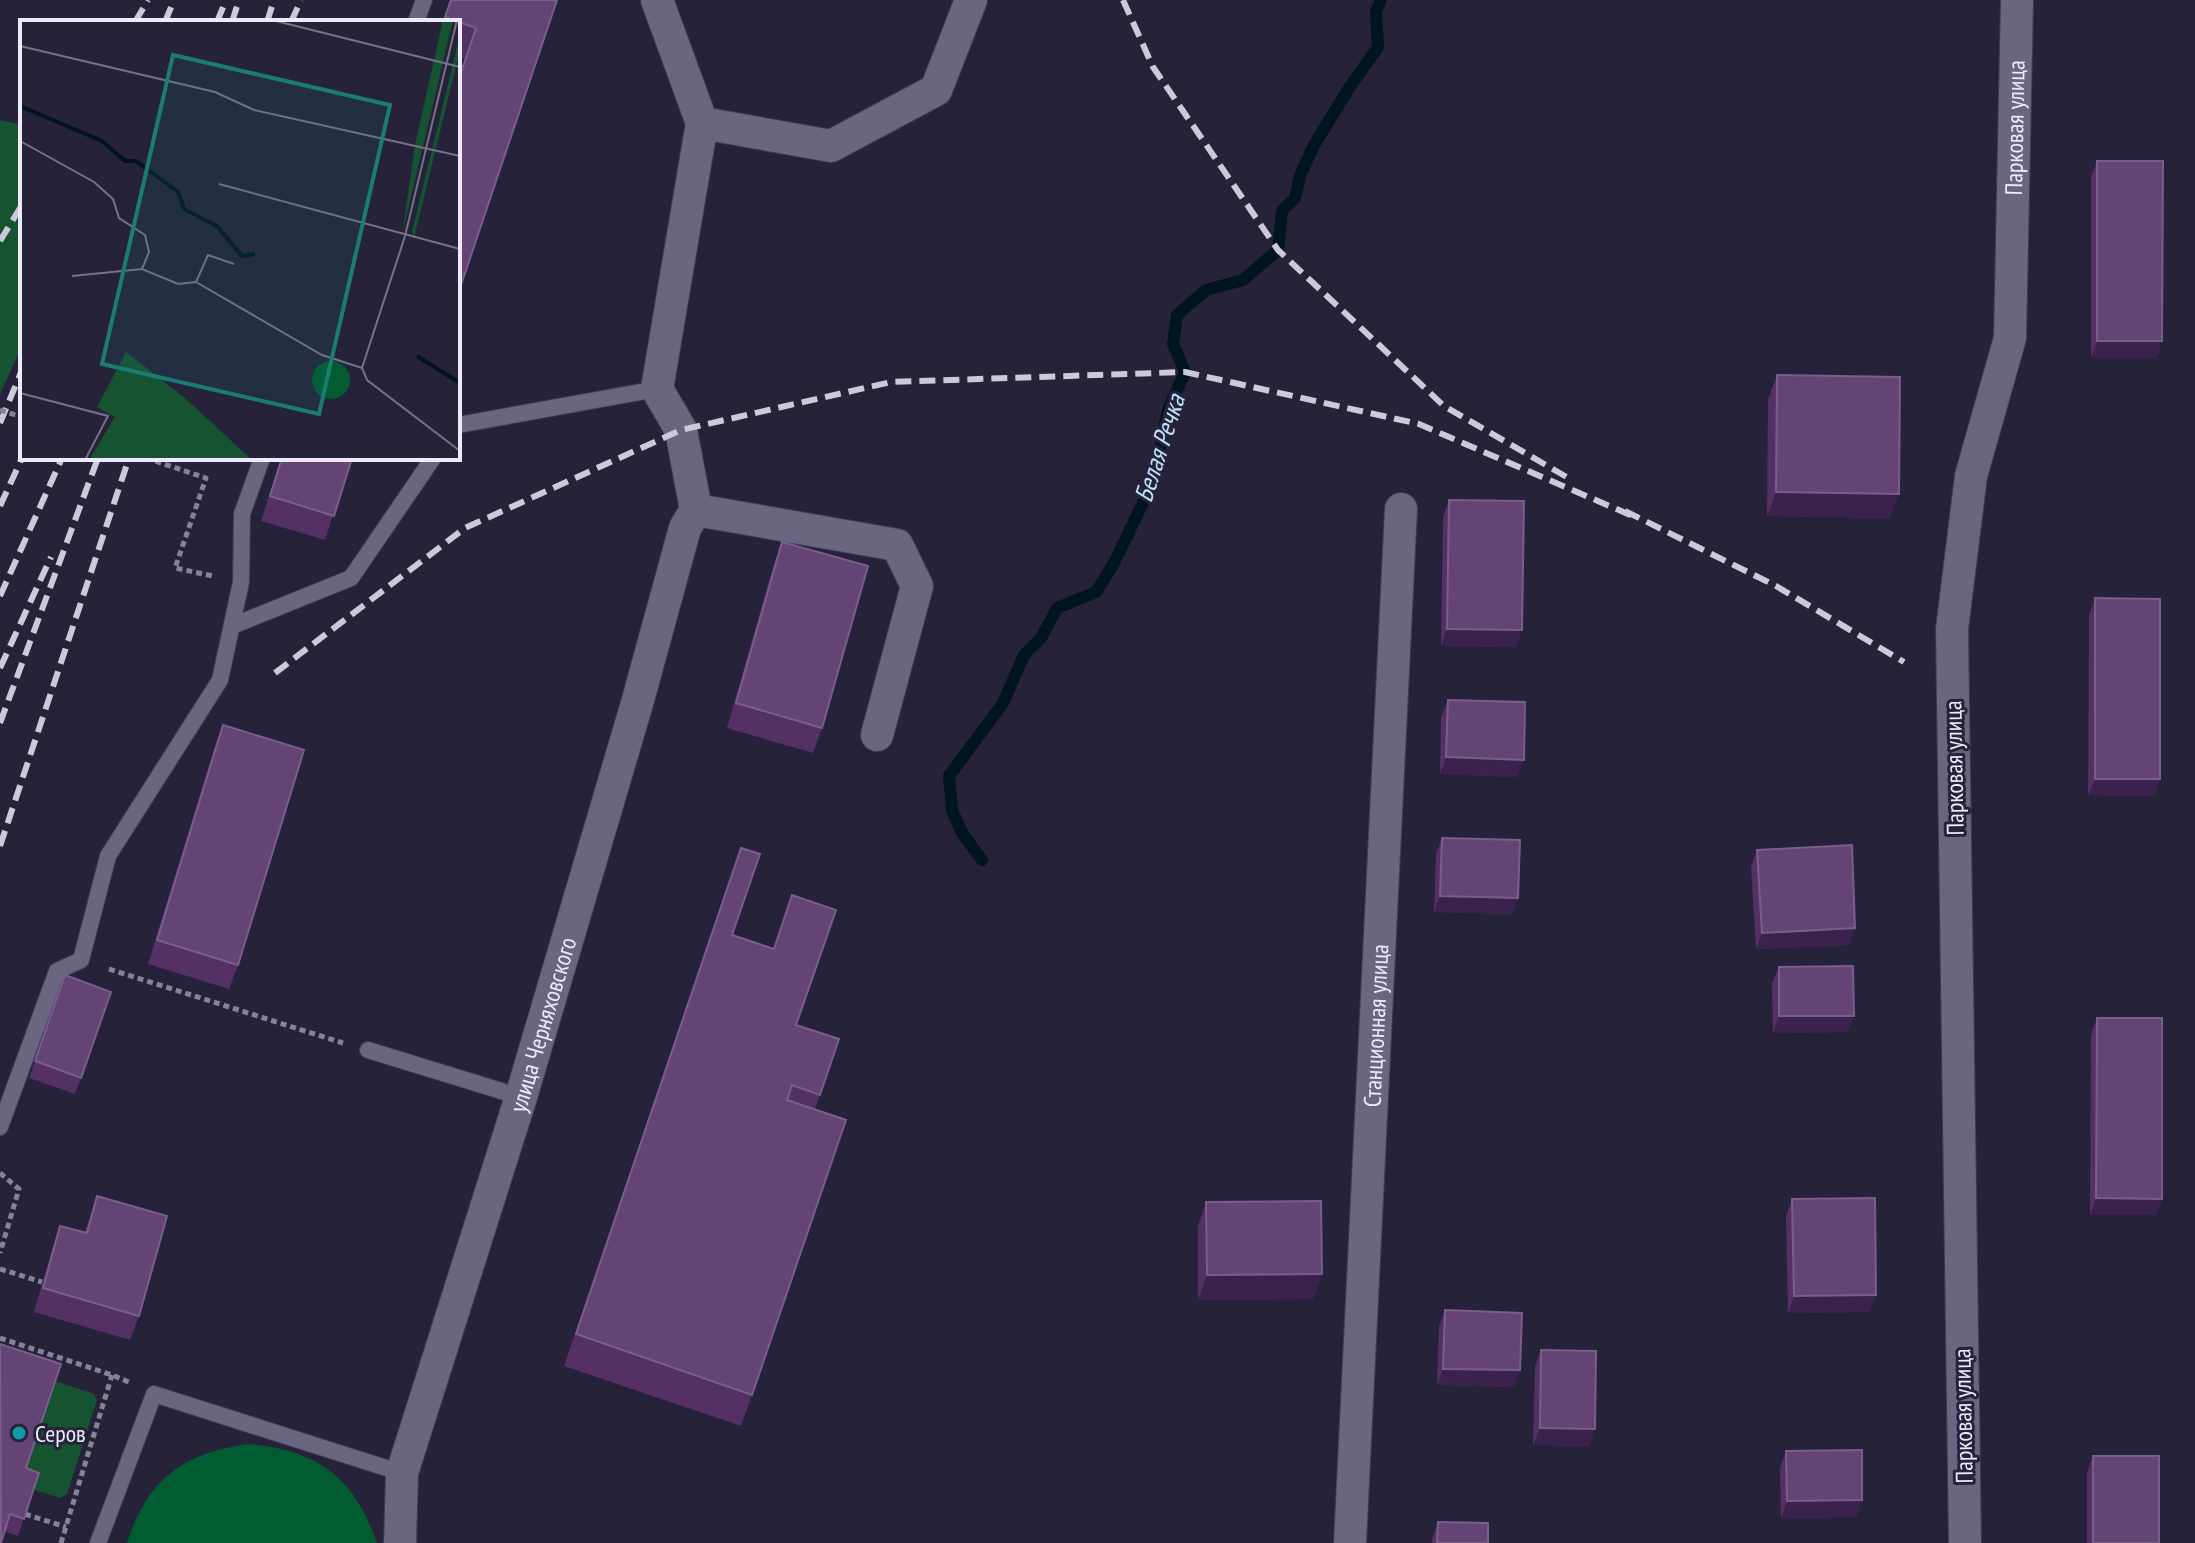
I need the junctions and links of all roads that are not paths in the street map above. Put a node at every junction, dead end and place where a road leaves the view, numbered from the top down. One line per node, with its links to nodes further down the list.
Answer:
1 (424, 0): 5 (lane)
2 (657, 0): 6 (street)
3 (971, 0): 6 (street)
4 (2017, 0): 22 (street, Парковая улица)
5 (417, 20)
6 (702, 123): 7 (street)
7 (657, 389): 8 (lane); 12 (street)
8 (460, 425)
9 (261, 460): 13 (lane)
10 (432, 460): 13 (lane)
11 (1401, 509): 21 (street, Станционная улица)
12 (696, 510): 14 (street); 16 (street, улица Черняховского)
13 (232, 626): 17 (lane)
14 (877, 735)
15 (368, 1050): 16 (lane)
16 (521, 1097): 18 (street, улица Черняховского)
17 (0, 1127)
18 (402, 1473): 19 (lane); 20 (street, улица Черняховского)
19 (98, 1543)
20 (400, 1543)
21 (1350, 1543)
22 (1965, 1543)

